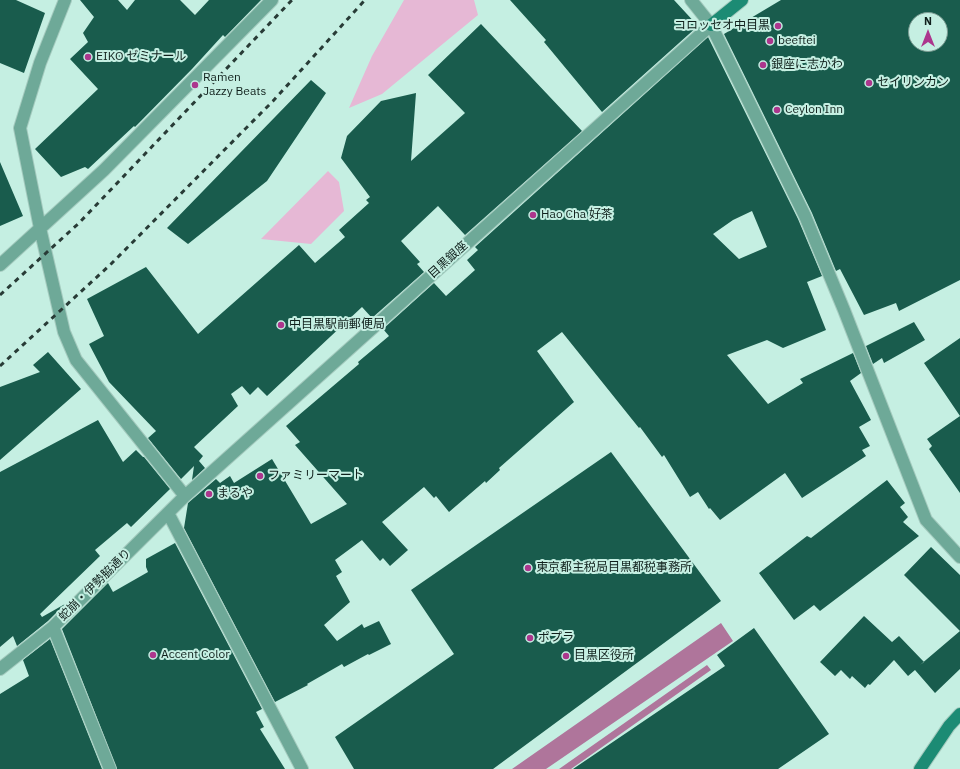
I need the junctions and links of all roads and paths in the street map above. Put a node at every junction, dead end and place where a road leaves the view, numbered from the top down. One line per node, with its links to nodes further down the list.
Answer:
1 (65, 0): 6 (street)
2 (272, 0): 6 (street)
3 (691, 0): 5 (street)
4 (742, 0): 5 (main road)
5 (711, 25): 8 (street, 目黒銀座); 10 (street)
6 (40, 228): 7 (street); 8 (street)
7 (0, 265)
8 (185, 496): 9 (street, 蛇崩・伊勢脇通り)
9 (168, 513): 11 (street, 蛇崩・伊勢脇通り); 15 (street)
10 (960, 557)
11 (53, 627): 12 (street, 蛇崩・伊勢脇通り); 14 (street)
12 (0, 669)
13 (960, 714): 16 (main road)
14 (110, 769)
15 (302, 769)
16 (920, 769)

